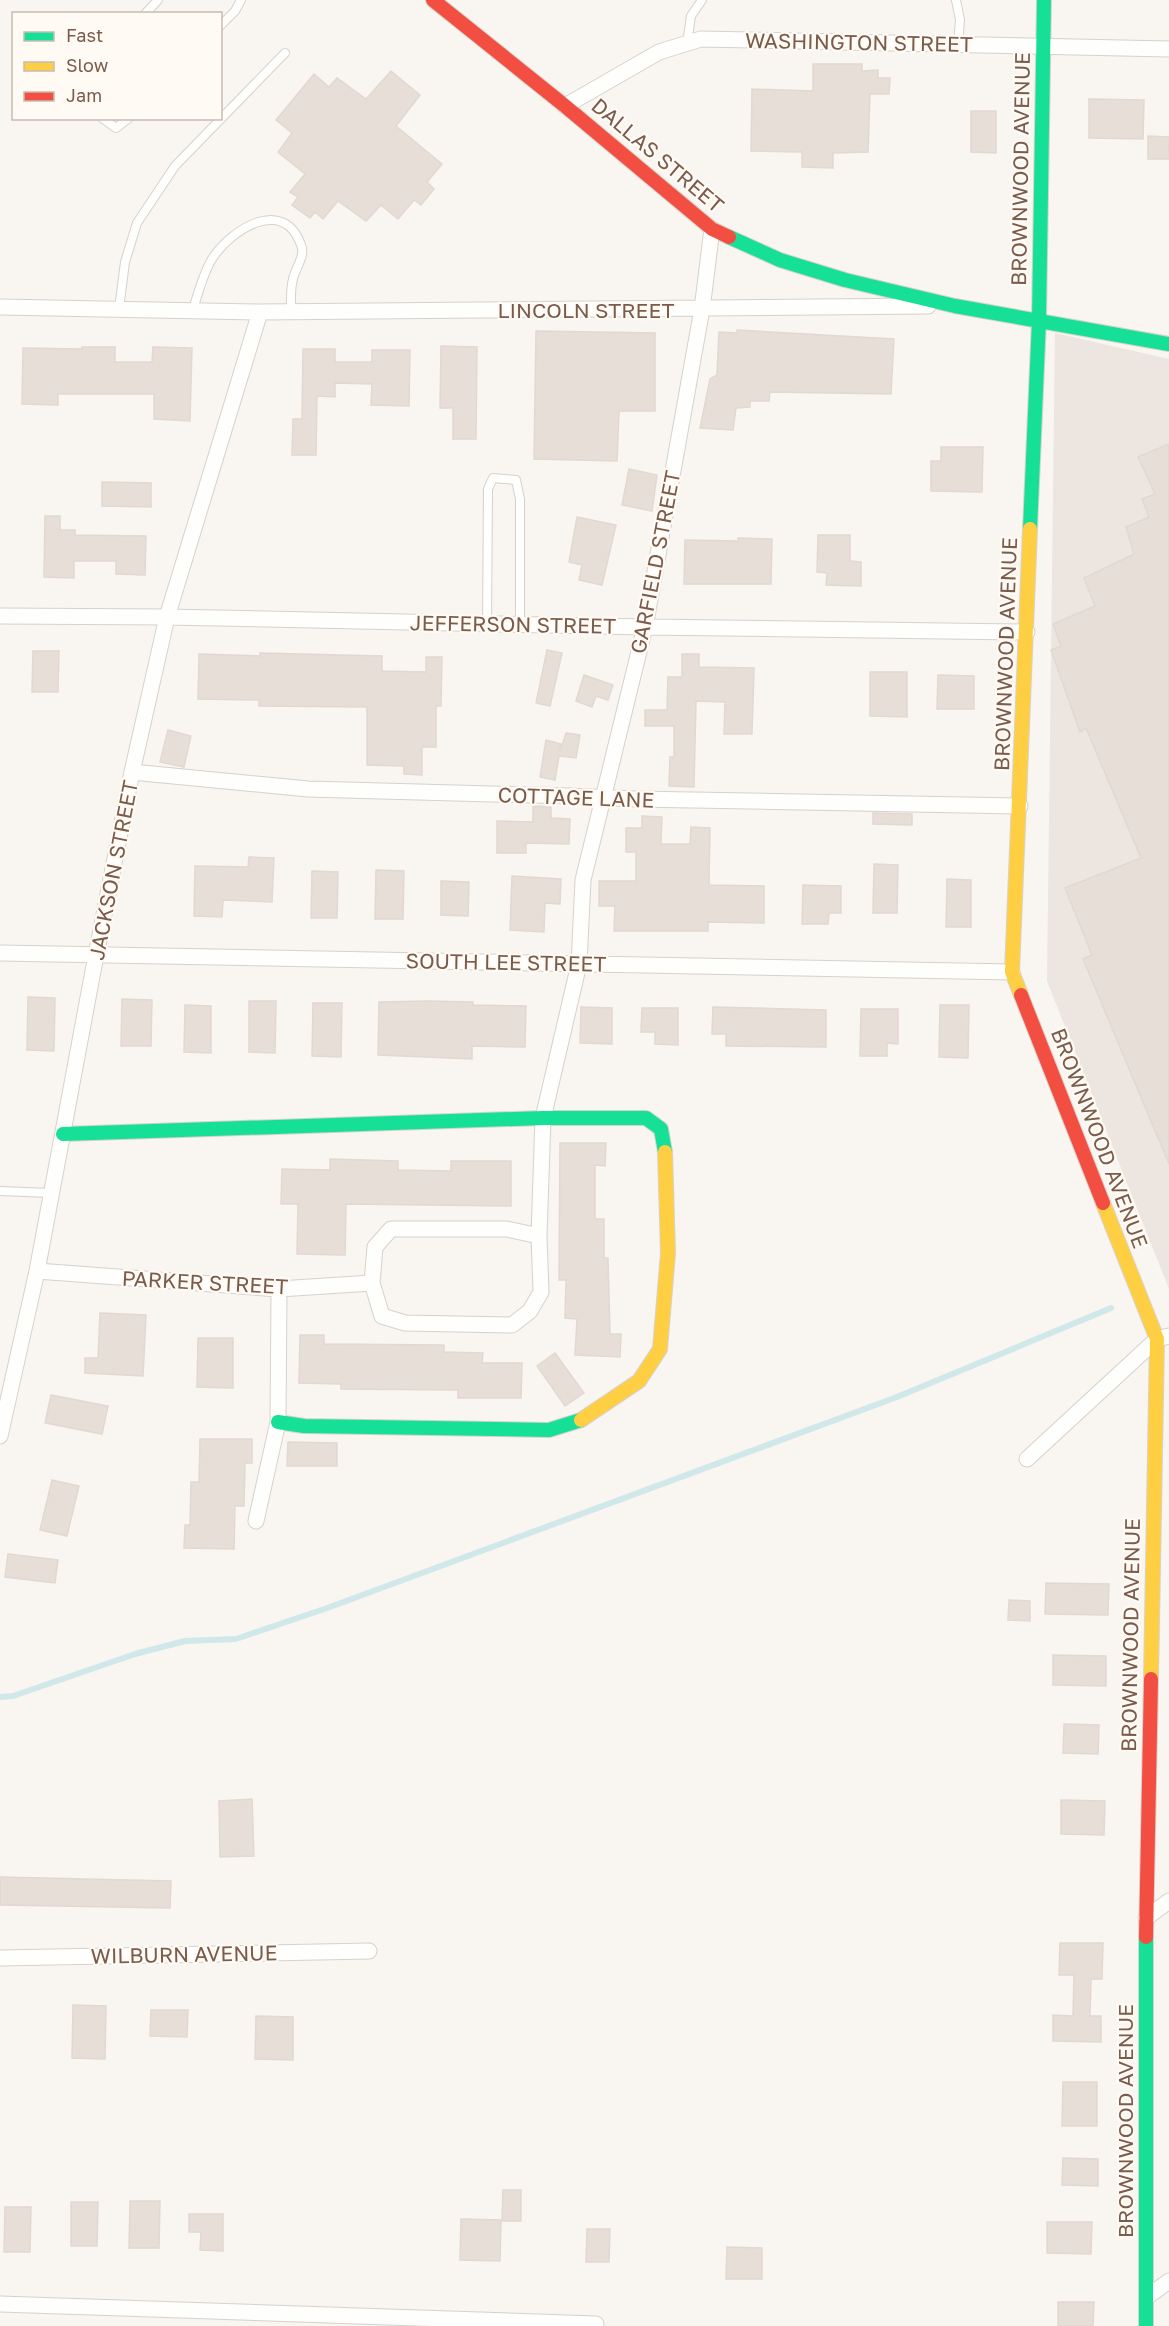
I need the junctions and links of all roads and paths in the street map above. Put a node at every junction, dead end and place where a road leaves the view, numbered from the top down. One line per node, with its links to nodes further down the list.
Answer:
1 (158, 0): 7 (lane)
2 (241, 0): 8 (lane)
3 (433, 0): 14 (street, DALLAS STREET)
4 (702, 0): 9 (lane)
5 (956, 0): 10 (lane)
6 (1044, 0): 11 (street, BROWNWOOD AVENUE)
7 (147, 12)
8 (222, 24)
9 (687, 44): 10 (street, WASHINGTON STREET); 14 (street, WASHINGTON STREET)
10 (958, 44): 11 (street, WASHINGTON STREET)
11 (1043, 45): 12 (street, WASHINGTON STREET); 27 (street, BROWNWOOD AVENUE)
12 (1169, 49)
13 (285, 54): 15 (lane)
14 (565, 106): 19 (street, DALLAS STREET)
15 (222, 118)
16 (105, 120): 17 (lane)
17 (126, 120)
18 (220, 120): 22 (lane)
19 (712, 229): 20 (street, DALLAS STREET); 23 (street, GARFIELD STREET)
20 (955, 306): 23 (street, LINCOLN STREET); 27 (street, LINCOLN STREET)
21 (0, 307): 22 (street, LINCOLN STREET)
22 (119, 309): 24 (street, LINCOLN STREET)
23 (702, 309): 26 (street, LINCOLN STREET); 33 (street, GARFIELD STREET)
24 (193, 310): 25 (street, LINCOLN STREET); 26 (lane)
25 (261, 312): 26 (street, LINCOLN STREET); 30 (street, JACKSON STREET)
26 (291, 312)
27 (1039, 320): 28 (street, LINCOLN STREET); 34 (street, BROWNWOOD AVENUE)
28 (1169, 344)
29 (0, 616): 30 (street, JEFFERSON STREET)
30 (167, 617): 31 (street, JEFFERSON STREET); 35 (street, JACKSON STREET)
31 (487, 624): 32 (street, JEFFERSON STREET); 32 (lane)
32 (520, 625): 33 (street, JEFFERSON STREET)
33 (645, 627): 34 (street, JEFFERSON STREET); 36 (street, GARFIELD STREET)
34 (1027, 632): 37 (street, BROWNWOOD AVENUE)
35 (132, 772): 36 (street, COTTAGE LANE); 39 (street, JACKSON STREET)
36 (603, 798): 37 (street, COTTAGE LANE); 40 (street, GARFIELD STREET)
37 (1020, 806): 41 (street, BROWNWOOD AVENUE)
38 (0, 953): 39 (street, SOUTH LEE STREET)
39 (96, 955): 40 (street, SOUTH LEE STREET); 43 (street, JACKSON STREET)
40 (579, 964): 41 (street, SOUTH LEE STREET); 42 (street, GARFIELD STREET)
41 (1012, 972): 50 (street, BROWNWOOD AVENUE)
42 (543, 1118): 43 (street); 46 (street, GARFIELD STREET); 52 (street)
43 (63, 1134): 45 (street, JACKSON STREET)
44 (0, 1191): 45 (lane)
45 (51, 1193): 47 (street, JACKSON STREET)
46 (539, 1236): 48 (street); 48 (street)
47 (37, 1271): 49 (street, PARKER STREET); 51 (street, JACKSON STREET)
48 (372, 1283): 49 (street, PARKER STREET)
49 (279, 1289): 52 (street)
50 (1163, 1338): 54 (street); 57 (street, BROWNWOOD AVENUE)
51 (2, 1413): 53 (street, JACKSON STREET)
52 (278, 1422): 55 (street)
53 (0, 1436)
54 (1027, 1459)
55 (256, 1521)
56 (1169, 1901): 57 (street)
57 (1146, 1918): 61 (street, BROWNWOOD AVENUE)
58 (369, 1951): 59 (street, WILBURN AVENUE)
59 (0, 1958)
60 (1169, 2281): 61 (street)
61 (1147, 2297): 64 (street, BROWNWOOD AVENUE)
62 (0, 2304): 63 (street)
63 (596, 2324)
64 (1146, 2326)

